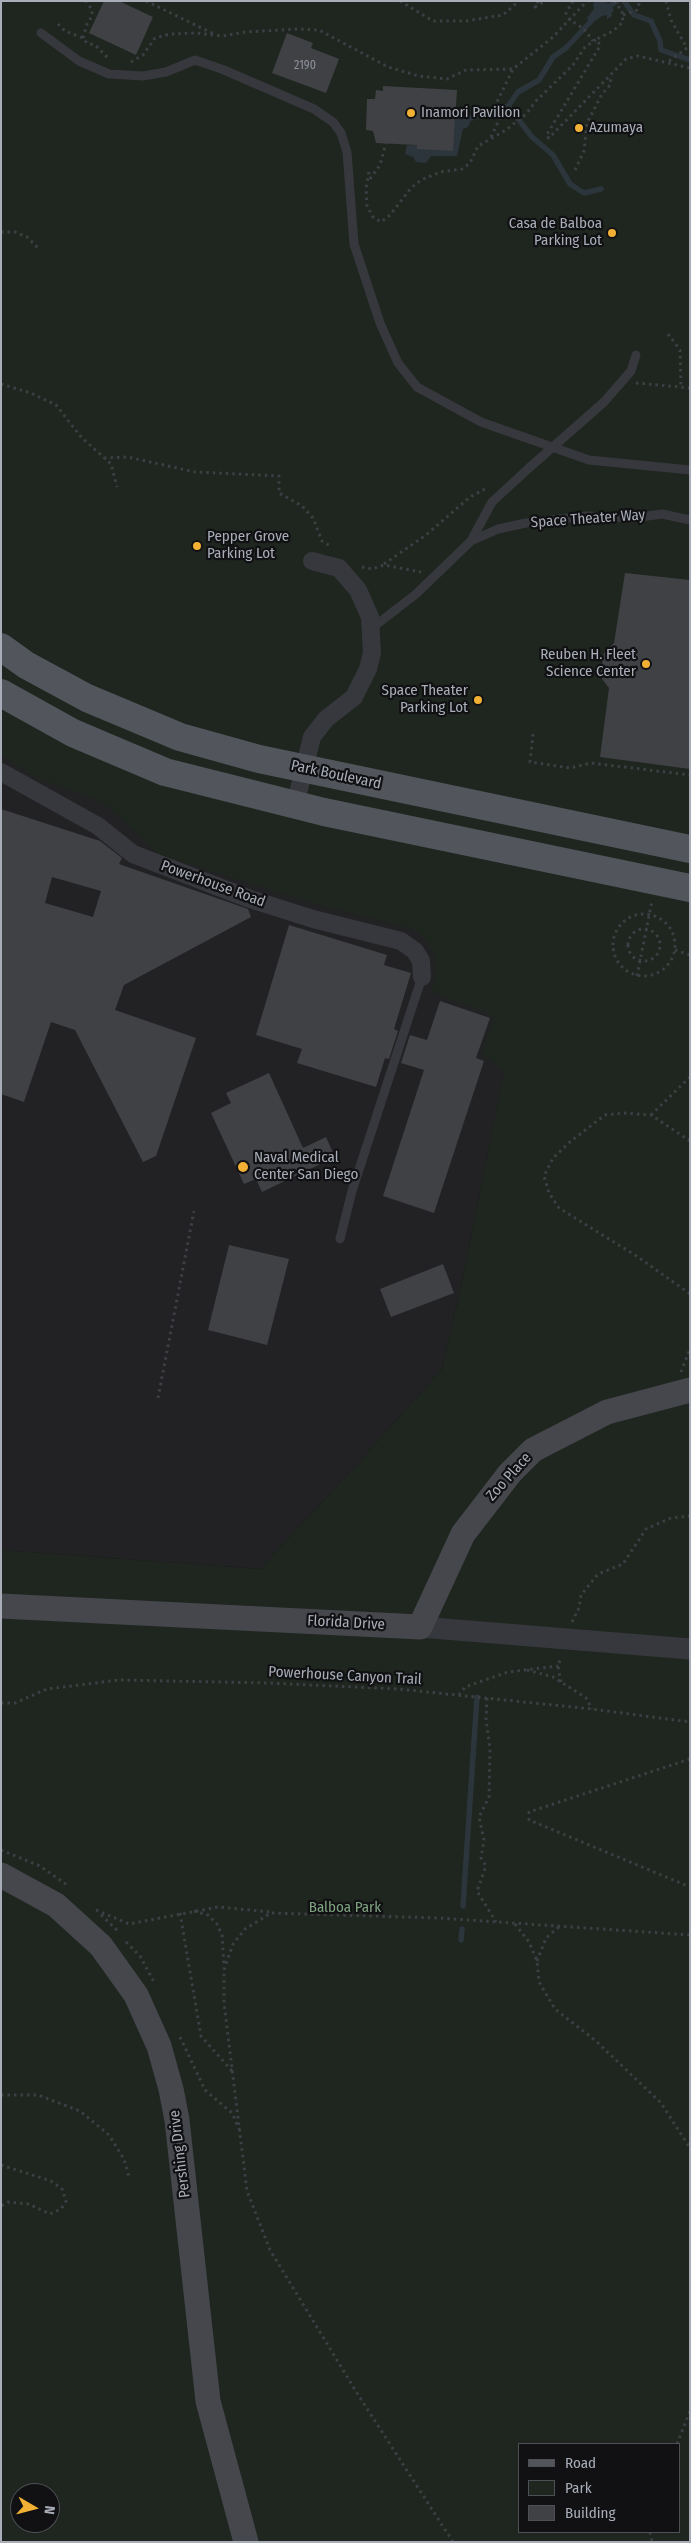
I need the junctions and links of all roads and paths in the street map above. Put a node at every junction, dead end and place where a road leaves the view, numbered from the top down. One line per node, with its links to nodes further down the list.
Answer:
1 (86, 1): 17 (path)
2 (146, 1): 16 (path)
3 (400, 1): 4 (path)
4 (519, 1)
5 (538, 1): 6 (path)
6 (545, 1)
7 (573, 1): 13 (path)
8 (587, 1): 13 (path)
9 (614, 1): 12 (path)
10 (640, 1): 12 (path)
11 (666, 1): 20 (path)
12 (622, 13): 18 (path)
13 (570, 20): 19 (path); 24 (path)
14 (58, 24): 17 (path)
15 (41, 32): 40 (lane)
16 (217, 36): 22 (path); 24 (path)
17 (83, 38): 21 (path)
18 (597, 39): 19 (path); 25 (path)
19 (593, 41): 26 (path)
20 (668, 62): 23 (path); 25 (path)
21 (112, 63)
22 (127, 64)
23 (690, 68)
24 (513, 69): 26 (path)
25 (610, 75): 28 (path)
26 (492, 137): 30 (path)
27 (386, 143): 30 (path)
28 (574, 170)
29 (370, 172): 30 (path)
30 (370, 180)
31 (1, 232): 32 (path)
32 (38, 248)
33 (668, 334): 37 (path)
34 (636, 356): 35 (lane)
35 (621, 382): 37 (path); 41 (lane, bridge)
36 (1, 384): 39 (path)
37 (681, 387): 38 (path)
38 (690, 388)
39 (104, 458): 42 (path); 45 (path)
40 (690, 470)
41 (514, 481): 44 (lane); 48 (path)
42 (117, 487)
43 (690, 520): 44 (lane, Space Theater Way)
44 (472, 541): 49 (lane, Space Theater Way)
45 (334, 548)
46 (312, 561): 50 (street)
47 (355, 562): 48 (path)
48 (384, 565): 49 (path)
49 (436, 574): 50 (lane, Space Theater Way)
50 (372, 628): 54 (street)
51 (1, 647): 54 (main road, Park Boulevard)
52 (1, 694): 57 (main road)
53 (533, 734): 56 (path)
54 (303, 768): 57 (street); 58 (main road, Park Boulevard)
55 (1, 772): 67 (street, Powerhouse Road)
56 (690, 775)
57 (295, 805): 59 (main road)
58 (690, 849)
59 (690, 888)
60 (653, 897): 61 (path)
61 (650, 914): 62 (path); 63 (path); 66 (path)
62 (647, 928): 65 (path); 65 (path); 65 (path)
63 (675, 950): 64 (path); 66 (path)
64 (690, 954)
65 (640, 961): 66 (path)
66 (637, 976)
67 (422, 977): 72 (lane)
68 (690, 1077): 69 (path)
69 (651, 1115): 70 (path); 73 (path)
70 (690, 1141)
71 (194, 1211): 76 (path)
72 (340, 1239)
73 (690, 1294)
74 (690, 1349): 75 (path)
75 (685, 1383): 79 (main road, Zoo Place)
76 (158, 1398)
77 (690, 1516): 80 (path)
78 (1, 1606): 79 (main road, Florida Drive)
79 (420, 1627): 80 (street, Florida Drive)
80 (568, 1639): 81 (street, Florida Drive); 82 (path)
81 (690, 1649)
82 (558, 1666): 83 (path); 84 (path)
83 (524, 1669): 84 (path); 85 (path)
84 (561, 1682): 88 (path)
85 (459, 1695): 86 (path, Powerhouse Canyon Trail); 87 (path, Powerhouse Canyon Trail)
86 (487, 1698): 88 (path, Powerhouse Canyon Trail); 99 (path)
87 (1, 1703)
88 (592, 1708): 89 (path, Powerhouse Canyon Trail)
89 (690, 1722)
90 (690, 1759): 94 (path)
91 (1, 1850): 93 (path)
92 (1, 1875): 113 (main road, Pershing Drive)
93 (70, 1887)
94 (690, 1887)
95 (92, 1906): 98 (path)
96 (191, 1910): 97 (path); 98 (path); 104 (path)
97 (271, 1912): 99 (path); 104 (path)
98 (180, 1913): 105 (path)
99 (496, 1922): 100 (path)
100 (514, 1923): 101 (path); 103 (path)
101 (560, 1926): 102 (path); 103 (path)
102 (690, 1935)
103 (537, 1961): 107 (path)
104 (224, 1970): 105 (path)
105 (234, 2073): 116 (path)
106 (1, 2095): 109 (path)
107 (690, 2148)
108 (1, 2165): 110 (path)
109 (129, 2177)
110 (1, 2206)
111 (690, 2411): 112 (path)
112 (677, 2443)
113 (235, 2498): 114 (main road, Pershing Drive); 115 (main road, Pershing Drive)
114 (246, 2542)
115 (254, 2542)
116 (453, 2542)

